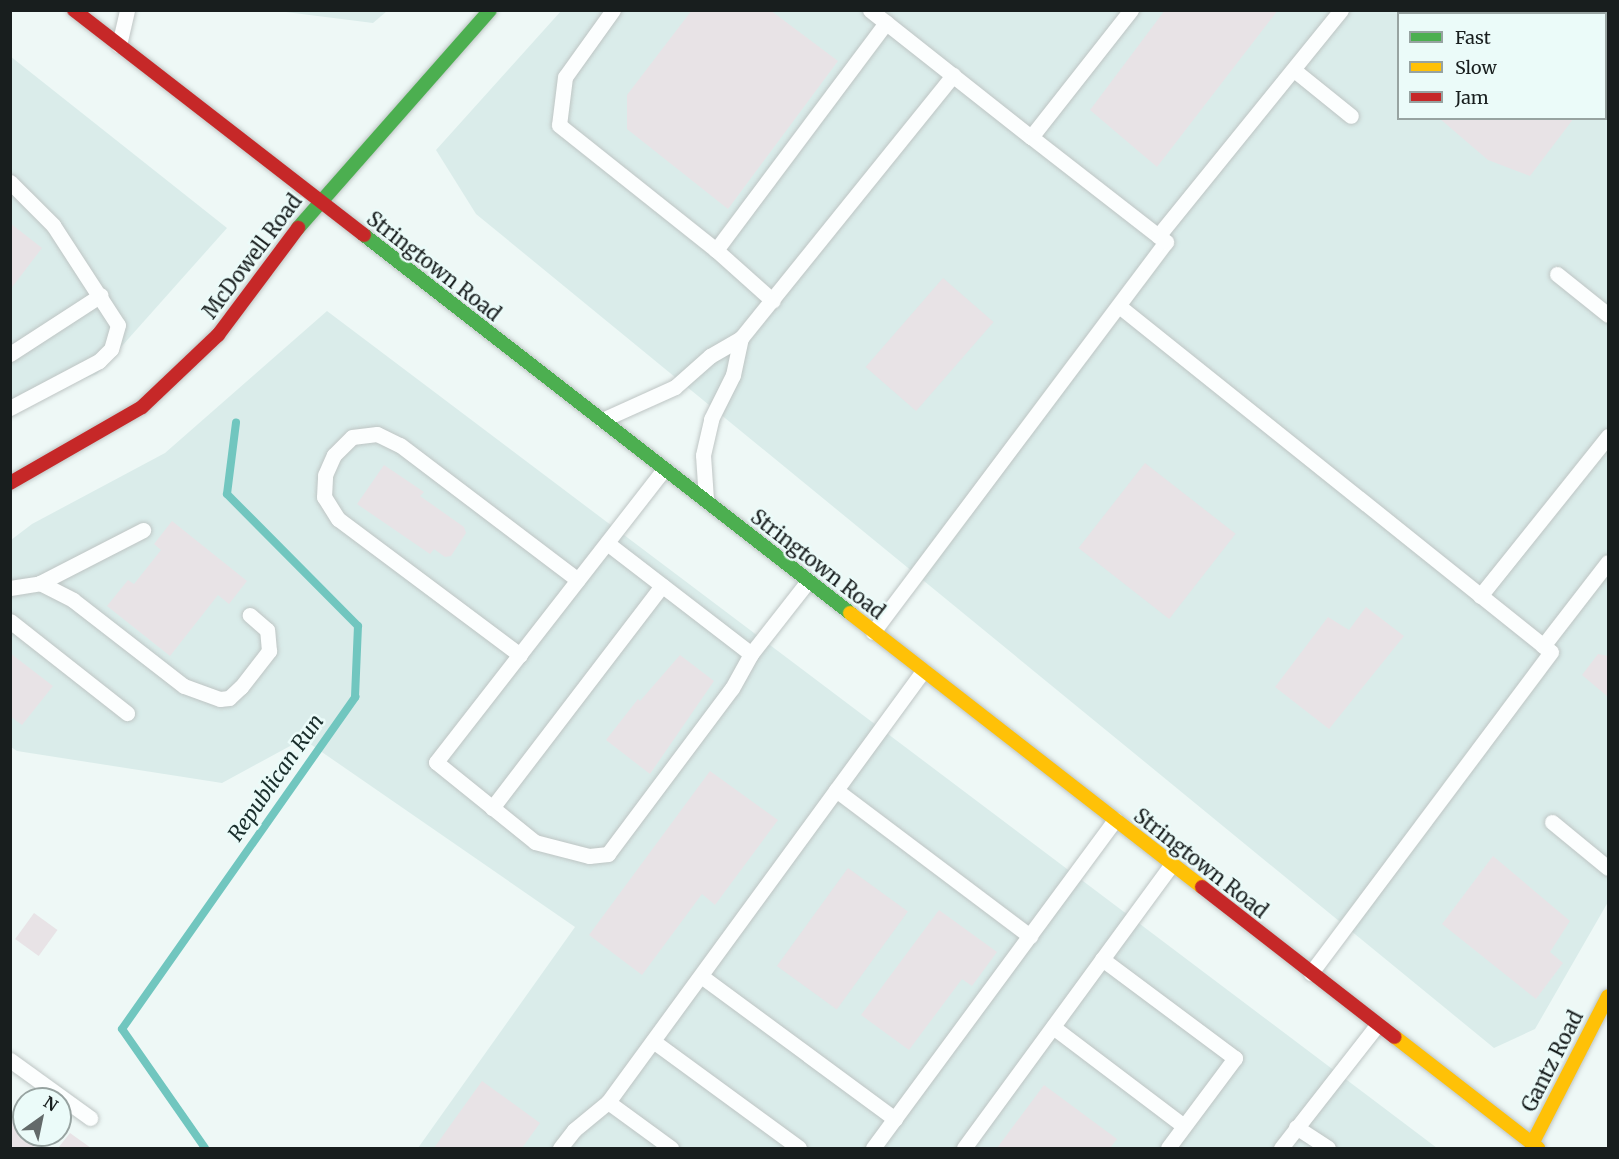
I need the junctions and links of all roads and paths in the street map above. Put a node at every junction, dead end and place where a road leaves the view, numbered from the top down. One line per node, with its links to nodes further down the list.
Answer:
1 (74, 10): 9 (main road, Stringtown Road)
2 (128, 10): 9 (lane)
3 (489, 10): 15 (main road, McDowell Road)
4 (613, 10): 17 (lane)
5 (870, 10): 8 (lane)
6 (1131, 10): 13 (lane)
7 (1341, 10): 10 (lane)
8 (886, 23): 11 (lane); 17 (lane)
9 (118, 45): 15 (main road, Stringtown Road)
10 (1294, 70): 12 (lane); 16 (lane)
11 (953, 75): 13 (lane); 20 (lane)
12 (1351, 116)
13 (1031, 137): 16 (lane)
14 (10, 182): 19 (lane)
15 (318, 201): 26 (main road, Stringtown Road); 29 (main road, McDowell Road)
16 (1158, 236): 21 (lane)
17 (716, 250): 20 (lane)
18 (1557, 274): 22 (lane)
19 (101, 295): 24 (lane); 25 (lane)
20 (773, 301): 23 (lane)
21 (1119, 306): 39 (lane); 42 (lane)
22 (1608, 315)
23 (741, 338): 26 (lane); 30 (lane)
24 (10, 354)
25 (10, 408)
26 (600, 420): 28 (main road, Stringtown Road)
27 (1608, 436): 39 (lane)
28 (664, 469): 30 (main road, Stringtown Road); 32 (lane)
29 (10, 483)
30 (706, 502): 35 (main road, Stringtown Road)
31 (143, 530): 36 (lane)
32 (607, 543): 34 (lane); 37 (lane)
33 (1608, 562): 43 (lane)
34 (578, 580): 45 (lane); 45 (lane)
35 (808, 581): 42 (main road, Stringtown Road); 44 (lane)
36 (40, 583): 38 (lane); 40 (lane)
37 (662, 586): 44 (lane); 49 (lane)
38 (10, 588)
39 (1480, 596): 43 (lane)
40 (250, 615)
41 (10, 621): 47 (lane)
42 (873, 632): 46 (main road, Stringtown Road)
43 (1543, 646): 56 (lane)
44 (751, 654): 49 (lane)
45 (520, 655): 49 (lane)
46 (923, 671): 48 (lane); 50 (main road, Stringtown Road)
47 (127, 713)
48 (836, 790): 54 (lane); 57 (lane)
49 (492, 808)
50 (1115, 820): 52 (main road, Stringtown Road); 54 (lane)
51 (1552, 822): 53 (lane)
52 (1172, 864): 55 (lane); 56 (main road, Stringtown Road)
53 (1608, 868)
54 (1030, 936): 65 (lane)
55 (1102, 959): 60 (lane); 66 (lane)
56 (1311, 973): 59 (main road, Stringtown Road)
57 (701, 976): 61 (lane); 65 (lane)
58 (1608, 996): 68 (main road, Gantz Road)
59 (1377, 1025): 67 (lane); 68 (main road, Stringtown Road)
60 (1053, 1026): 66 (lane); 73 (lane)
61 (653, 1041): 63 (lane); 71 (lane)
62 (10, 1060): 64 (lane)
63 (608, 1102): 69 (lane); 70 (lane)
64 (90, 1118)
65 (895, 1119): 72 (lane)
66 (1184, 1126): 74 (lane)
67 (1296, 1127): 75 (lane); 76 (lane)
68 (1534, 1146)
69 (560, 1149)
70 (671, 1149)
71 (799, 1149)
72 (873, 1149)
73 (964, 1149)
74 (1167, 1149)
75 (1281, 1149)
76 (1328, 1149)

